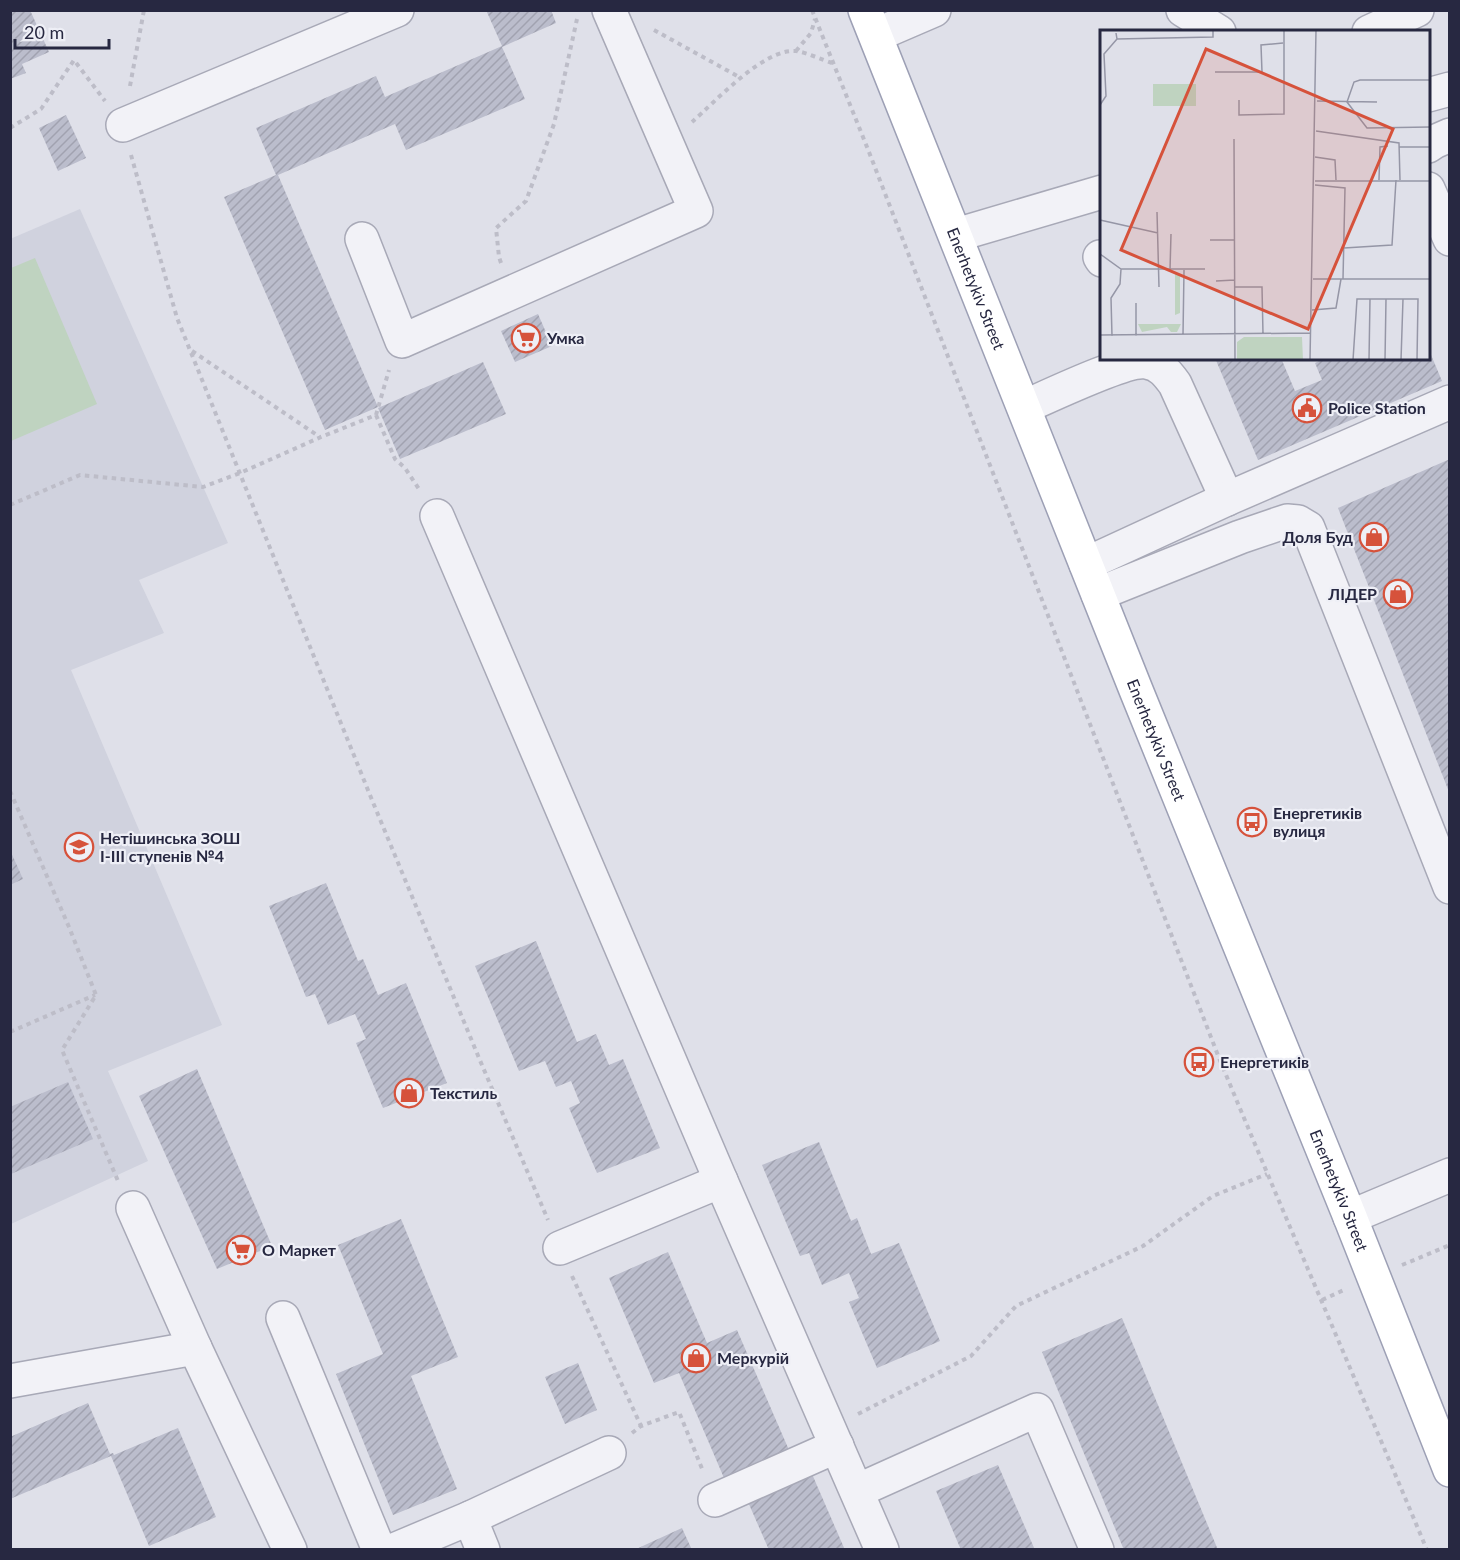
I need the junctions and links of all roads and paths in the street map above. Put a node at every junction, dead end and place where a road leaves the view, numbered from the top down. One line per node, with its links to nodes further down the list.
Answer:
1 (144, 10): 19 (path)
2 (397, 10): 19 (street)
3 (580, 10): 29 (path)
4 (609, 10): 22 (street)
5 (812, 10): 9 (path)
6 (934, 10): 10 (street)
7 (1183, 10): 12 (street)
8 (1417, 10): 13 (street)
9 (815, 19): 14 (path); 15 (path)
10 (870, 23): 26 (main road, Enerhetykiv Street)
11 (650, 27): 16 (path)
12 (1216, 30)
13 (1373, 30)
14 (796, 51): 15 (path); 16 (path)
15 (833, 64): 47 (path)
16 (741, 78): 22 (path)
17 (1449, 89): 18 (street)
18 (1430, 94)
19 (123, 125): 20 (path); 30 (path)
20 (10, 128)
21 (1449, 135): 23 (street)
22 (667, 145): 27 (street)
23 (1430, 145)
24 (1100, 192): 26 (street)
25 (1430, 194): 28 (street)
26 (956, 235): 34 (main road, Enerhetykiv Street)
27 (362, 239)
28 (1449, 239)
29 (499, 257)
30 (190, 350): 36 (path); 37 (path)
31 (391, 360): 35 (path)
32 (1144, 360): 34 (street); 38 (street)
33 (1449, 402): 38 (street)
34 (1024, 407): 41 (main road, Enerhetykiv Street)
35 (376, 416): 36 (path); 40 (path)
36 (321, 437): 37 (path)
37 (240, 473): 39 (path); 52 (path)
38 (1227, 499): 41 (street)
39 (10, 505)
40 (437, 516): 49 (street)
41 (1086, 564): 42 (main road, Enerhetykiv Street)
42 (1098, 594): 44 (street); 51 (main road, Enerhetykiv Street)
43 (10, 791): 45 (path)
44 (1449, 887)
45 (96, 995): 46 (path); 50 (path)
46 (10, 1032)
47 (1267, 1174): 58 (path); 70 (path)
48 (1449, 1176): 51 (street)
49 (721, 1181): 52 (street); 58 (street)
50 (133, 1208): 54 (street)
51 (1350, 1217): 56 (main road, Enerhetykiv Street)
52 (560, 1248): 57 (path)
53 (283, 1318): 65 (street)
54 (195, 1348): 55 (street); 64 (street)
55 (10, 1381)
56 (1441, 1418): 60 (main road, Enerhetykiv Street)
57 (641, 1425): 59 (path); 62 (path)
58 (837, 1446): 61 (street); 62 (street)
59 (609, 1453): 63 (street)
60 (1449, 1470)
61 (856, 1491): 68 (street); 69 (street)
62 (715, 1500)
63 (470, 1518): 66 (street); 67 (street)
64 (290, 1550)
65 (379, 1550)
66 (394, 1550)
67 (483, 1550)
68 (882, 1550)
69 (1097, 1550)
70 (1426, 1550)

